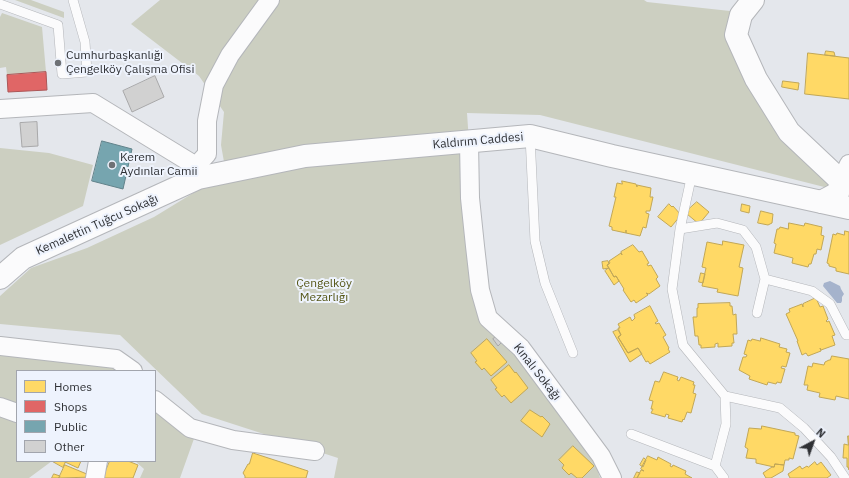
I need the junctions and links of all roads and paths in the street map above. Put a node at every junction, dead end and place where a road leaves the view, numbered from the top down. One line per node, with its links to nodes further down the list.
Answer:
1 (72, 0): 4 (lane)
2 (270, 0): 8 (street)
3 (753, 0): 9 (street)
4 (0, 4)
5 (0, 109): 8 (street)
6 (530, 136): 7 (street, Kaldırım Caddesi); 10 (street, Kaldırım Caddesi); 19 (lane)
7 (469, 142): 8 (street, Kaldırım Caddesi); 30 (street, Kınalı Sokağı)
8 (197, 172): 14 (street, Kemalettin Tuğcu Sokağı)
9 (845, 173): 11 (street)
10 (692, 174): 11 (street, Kaldırım Caddesi); 13 (lane)
11 (821, 202): 12 (street, Kaldırım Caddesi)
12 (849, 208)
13 (680, 229): 15 (lane); 21 (lane)
14 (0, 278)
15 (765, 279): 16 (lane); 17 (lane)
16 (757, 313)
17 (849, 335)
18 (0, 346): 20 (street)
19 (573, 353)
20 (131, 370)
21 (725, 396): 28 (lane); 32 (lane)
22 (156, 401): 26 (street)
23 (0, 407): 24 (street)
24 (16, 413)
25 (631, 434): 28 (lane)
26 (315, 452)
27 (98, 462): 29 (street)
28 (715, 466): 31 (lane)
29 (95, 478)
30 (612, 478)
31 (724, 478)
32 (845, 478)

